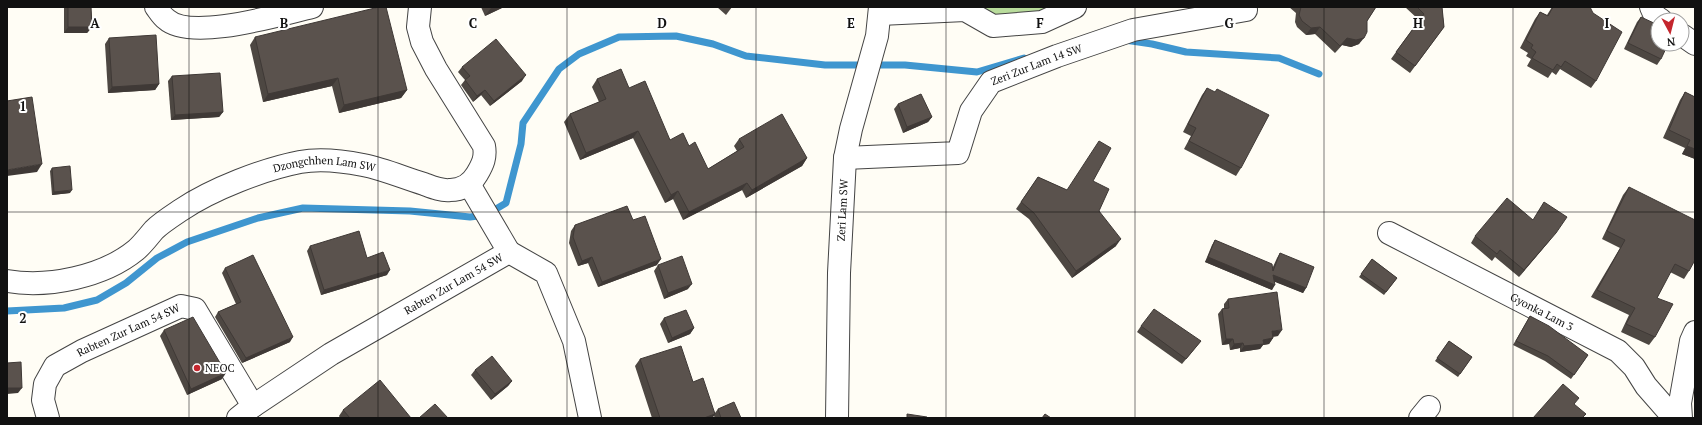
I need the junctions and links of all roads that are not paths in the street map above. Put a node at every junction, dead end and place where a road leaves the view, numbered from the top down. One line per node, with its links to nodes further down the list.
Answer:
1 (156, 7): 2 (street)
2 (312, 7)
3 (420, 7): 8 (street)
4 (1075, 7): 6 (street)
5 (1246, 10): 7 (street, Zeri Zur Lam 14 SW)
6 (880, 11): 7 (street, Zeri Lam SW)
7 (845, 158): 16 (street, Zeri Lam SW)
8 (469, 184): 10 (street); 11 (street, Dzongchhen Lam SW)
9 (1388, 233): 17 (street, Gyonka Lam 3)
10 (510, 252): 13 (street, Rabten Zur Lam 54 SW); 15 (street, Rabten Zur Lam 54 SW)
11 (7, 281)
12 (1695, 332): 18 (street)
13 (246, 412): 14 (street, Rabten Zur Lam 54 SW)
14 (48, 418)
15 (590, 418)
16 (837, 418)
17 (1674, 418)
18 (1681, 418)

